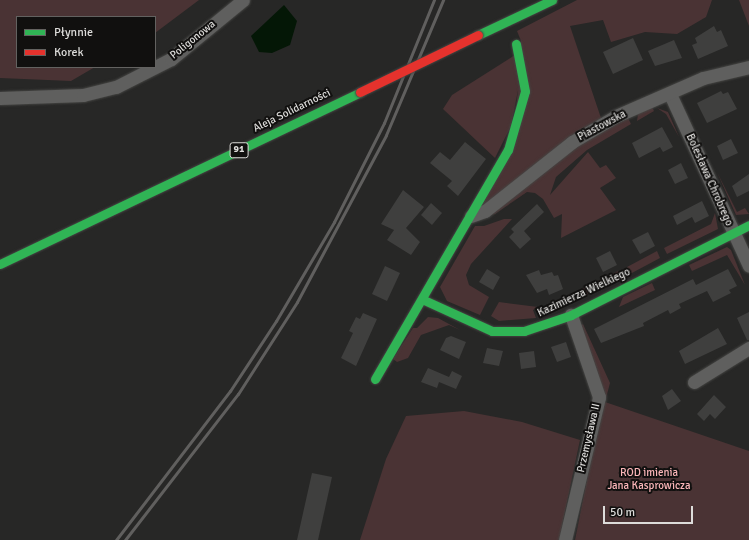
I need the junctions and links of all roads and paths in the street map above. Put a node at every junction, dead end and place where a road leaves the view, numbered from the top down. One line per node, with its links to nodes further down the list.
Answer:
1 (243, 0): 4 (street, Poligonowa)
2 (552, 0): 12 (street, Aleja Solidarności / 91, bridge)
3 (516, 44): 9 (street)
4 (156, 67)
5 (749, 67): 7 (street, Piastowska)
6 (153, 68): 8 (street, Poligonowa)
7 (670, 94): 9 (street, Piastowska); 11 (street, Bolesława Chrobrego)
8 (0, 98)
9 (471, 216): 14 (street)
10 (749, 225): 11 (street, Kazimierza Wielkiego)
11 (732, 233): 13 (street, Bolesława Chrobrego); 15 (street, Kazimierza Wielkiego)
12 (0, 264)
13 (749, 266)
14 (424, 300): 15 (street, Kazimierza Wielkiego); 17 (street)
15 (571, 315): 19 (street, Przemysława II)
16 (749, 348): 18 (street)
17 (375, 379)
18 (694, 382)
19 (565, 540)

